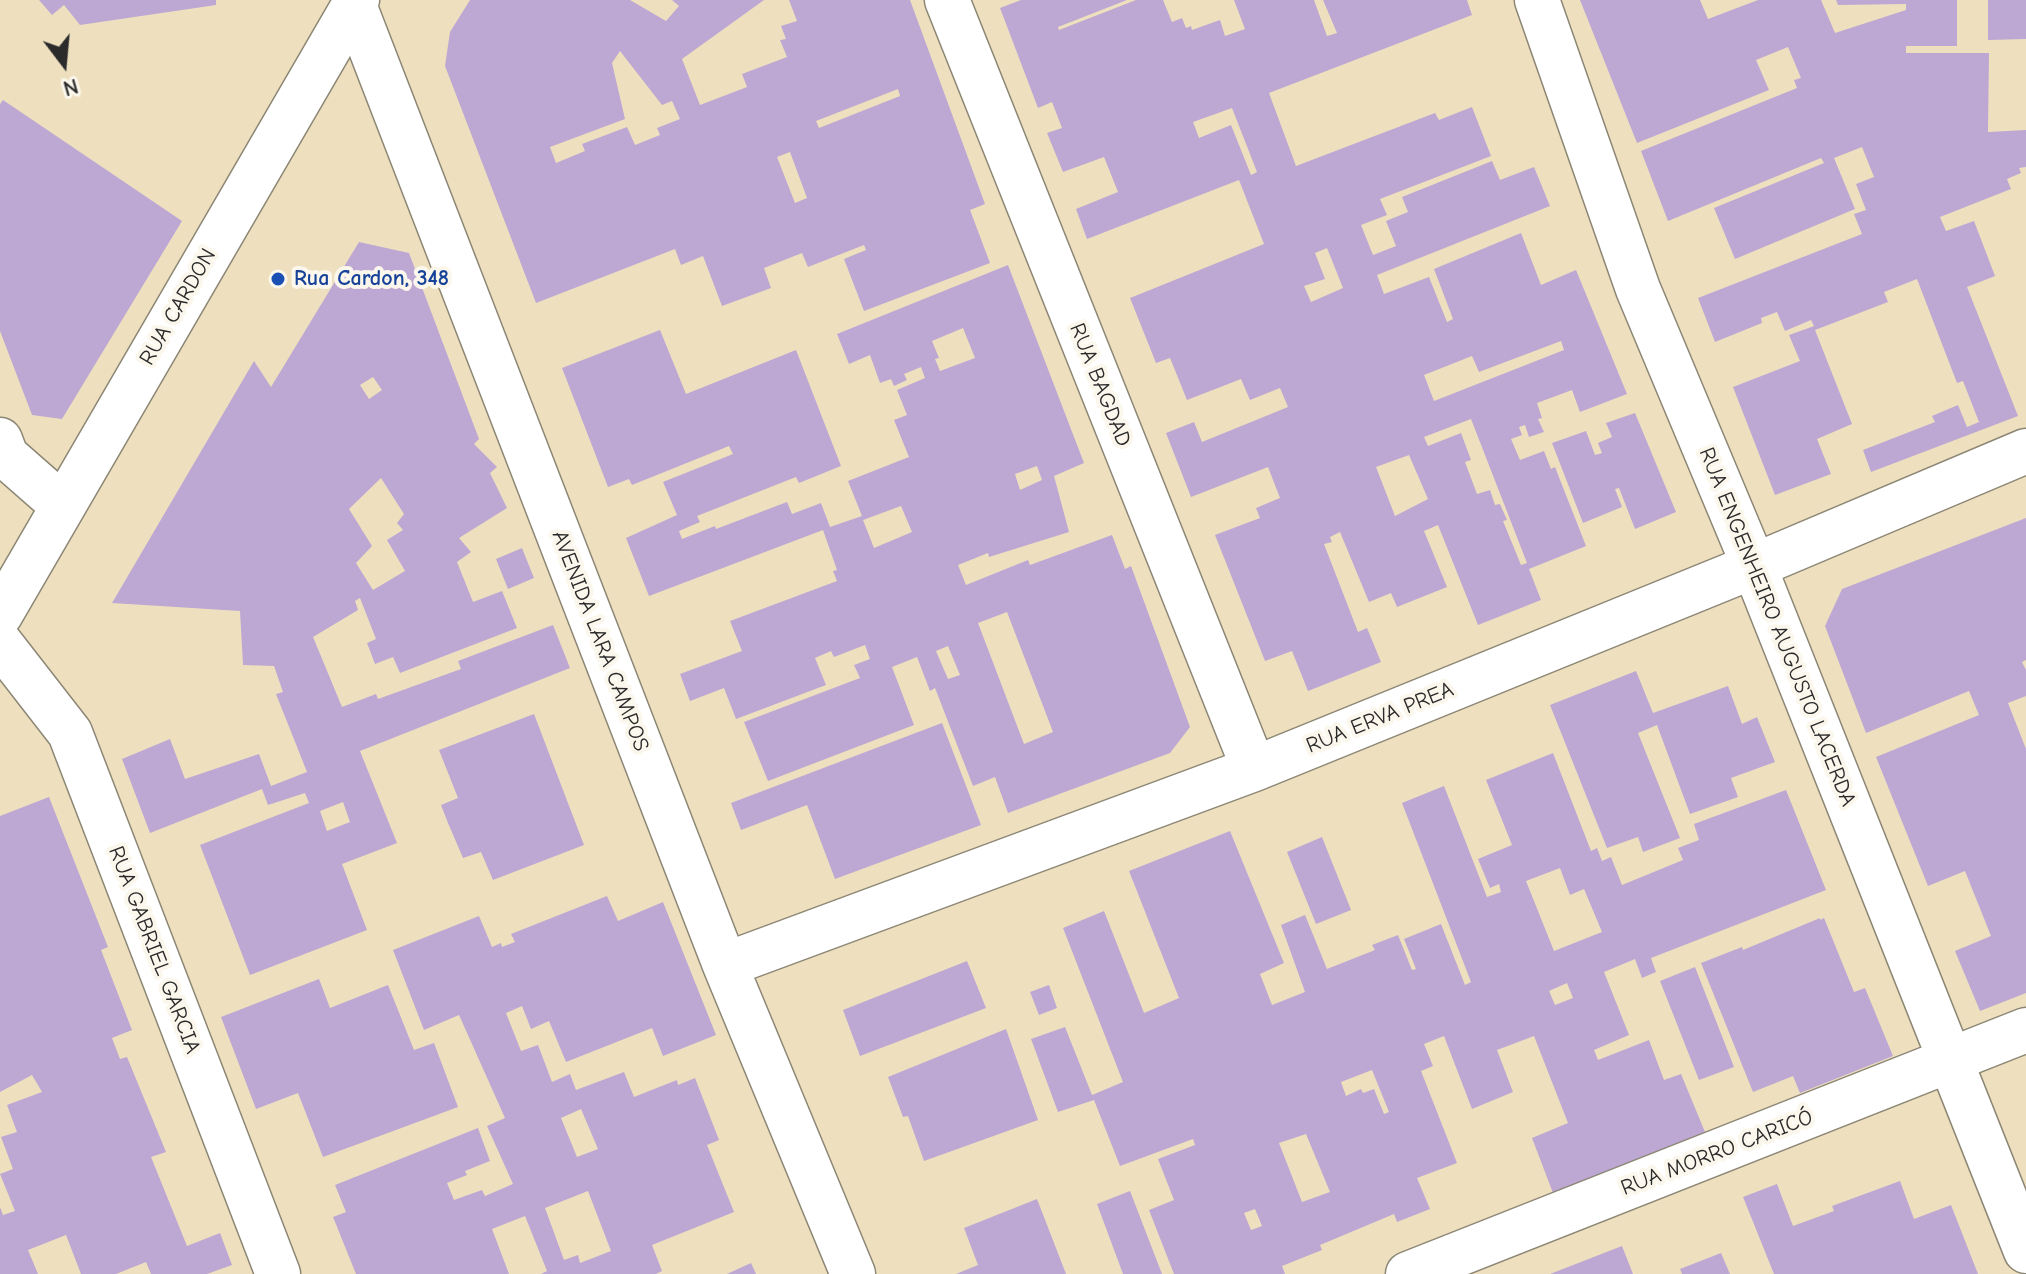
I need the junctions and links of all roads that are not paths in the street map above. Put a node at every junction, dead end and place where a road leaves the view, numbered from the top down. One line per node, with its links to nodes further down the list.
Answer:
1 (947, 0): 10 (street, RUA BAGDAD)
2 (1537, 0): 7 (street, RUA ENGENHEIRO AUGUSTO LACERDA)
3 (356, 3): 6 (street, RUA CARDON); 11 (street, AVENIDA LARA CAMPOS)
4 (0, 440): 6 (street)
5 (2026, 451): 7 (street, RUA ERVA PREA)
6 (63, 506): 8 (street, RUA CARDON)
7 (1754, 566): 10 (street, RUA ERVA PREA); 13 (street, RUA ENGENHEIRO AUGUSTO LACERDA)
8 (0, 615)
9 (0, 643): 15 (street, RUA GABRIEL GARCIA)
10 (1254, 769): 11 (street, RUA ERVA PREA)
11 (725, 965): 16 (street, AVENIDA LARA CAMPOS)
12 (2026, 1030): 13 (street, RUA MORRO CARICÓ)
13 (1951, 1061): 14 (street, RUA ENGENHEIRO AUGUSTO LACERDA); 17 (street, RUA MORRO CARICÓ)
14 (2026, 1251)
15 (278, 1274)
16 (853, 1274)
17 (1408, 1274)

